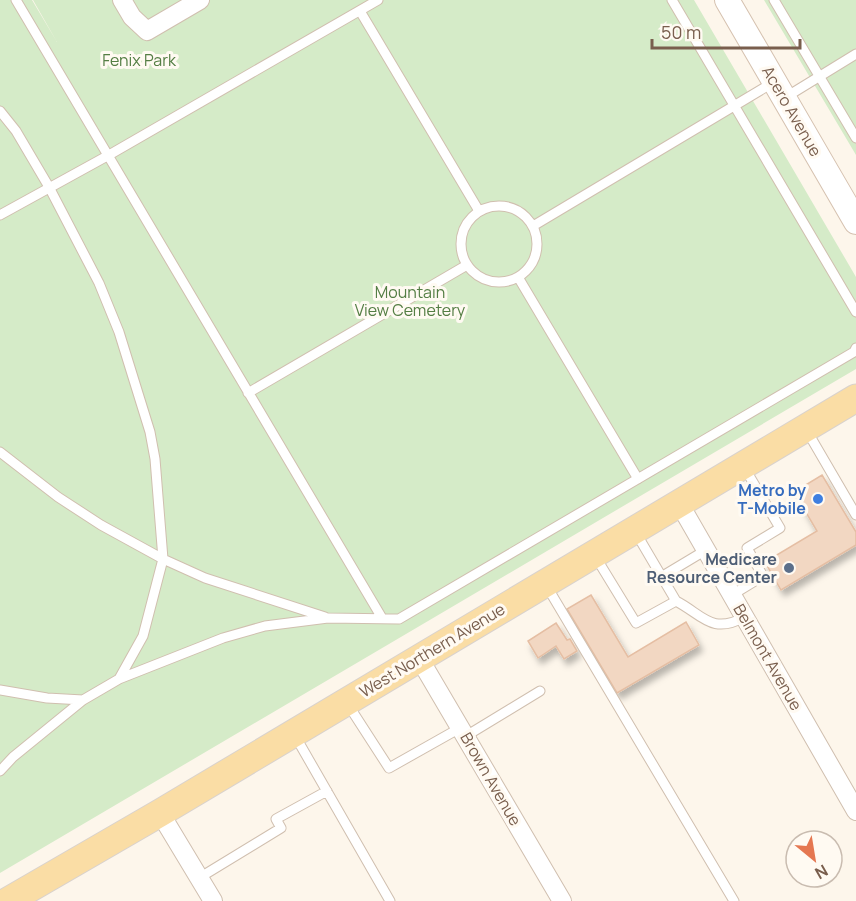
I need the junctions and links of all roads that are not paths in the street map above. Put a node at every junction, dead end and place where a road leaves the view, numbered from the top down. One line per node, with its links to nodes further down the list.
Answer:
1 (16, 0): 15 (lane)
2 (122, 0): 3 (street)
3 (200, 0)
4 (378, 0): 8 (lane)
5 (672, 0): 12 (lane)
6 (727, 0): 11 (street, Acero Avenue)
7 (774, 0): 10 (lane)
8 (360, 11): 15 (lane); 17 (lane)
9 (856, 54): 10 (lane)
10 (819, 77): 11 (lane); 14 (lane)
11 (779, 90): 12 (lane); 19 (street, Acero Avenue)
12 (735, 105): 20 (lane); 23 (lane)
13 (0, 111): 16 (lane)
14 (856, 138)
15 (109, 155): 16 (lane); 25 (lane)
16 (49, 187): 18 (lane); 36 (lane)
17 (479, 211): 20 (lane); 21 (lane)
18 (0, 214)
19 (856, 222)
20 (534, 226): 22 (lane)
21 (467, 265): 22 (lane); 25 (lane)
22 (518, 277): 30 (lane)
23 (856, 312)
24 (856, 348): 30 (lane)
25 (248, 393): 43 (lane)
26 (856, 398): 27 (main road, West Northern Avenue)
27 (805, 428): 29 (main road, West Northern Avenue); 32 (lane)
28 (0, 452): 36 (lane)
29 (743, 465): 31 (main road, West Northern Avenue); 39 (lane)
30 (638, 479): 43 (lane)
31 (679, 503): 33 (main road, West Northern Avenue); 34 (street, Belmont Avenue)
32 (856, 515)
33 (634, 530): 35 (main road, West Northern Avenue); 37 (lane)
34 (705, 550): 37 (lane); 39 (street, Belmont Avenue)
35 (593, 554): 38 (main road, West Northern Avenue); 40 (lane)
36 (163, 559): 42 (lane); 45 (lane)
37 (662, 576): 40 (lane)
38 (545, 583): 44 (main road, West Northern Avenue); 61 (lane)
39 (732, 595): 41 (street, Belmont Avenue)
40 (675, 601): 41 (lane)
41 (745, 617): 54 (street, Belmont Avenue)
42 (328, 618): 43 (lane); 45 (lane)
43 (382, 618)
44 (419, 658): 49 (main road, West Northern Avenue); 50 (street, Brown Avenue)
45 (119, 679): 48 (lane)
46 (0, 690): 48 (lane)
47 (540, 691): 50 (lane)
48 (83, 700): 52 (lane)
49 (346, 701): 50 (lane); 51 (main road, West Northern Avenue)
50 (463, 732): 60 (street, Brown Avenue)
51 (294, 733): 53 (lane); 55 (main road, West Northern Avenue)
52 (0, 771)
53 (327, 791): 56 (lane); 59 (lane)
54 (856, 812)
55 (160, 813): 56 (street); 57 (main road, West Northern Avenue)
56 (199, 878): 58 (street)
57 (25, 894)
58 (213, 901)
59 (390, 901)
60 (562, 901)
61 (734, 901)

